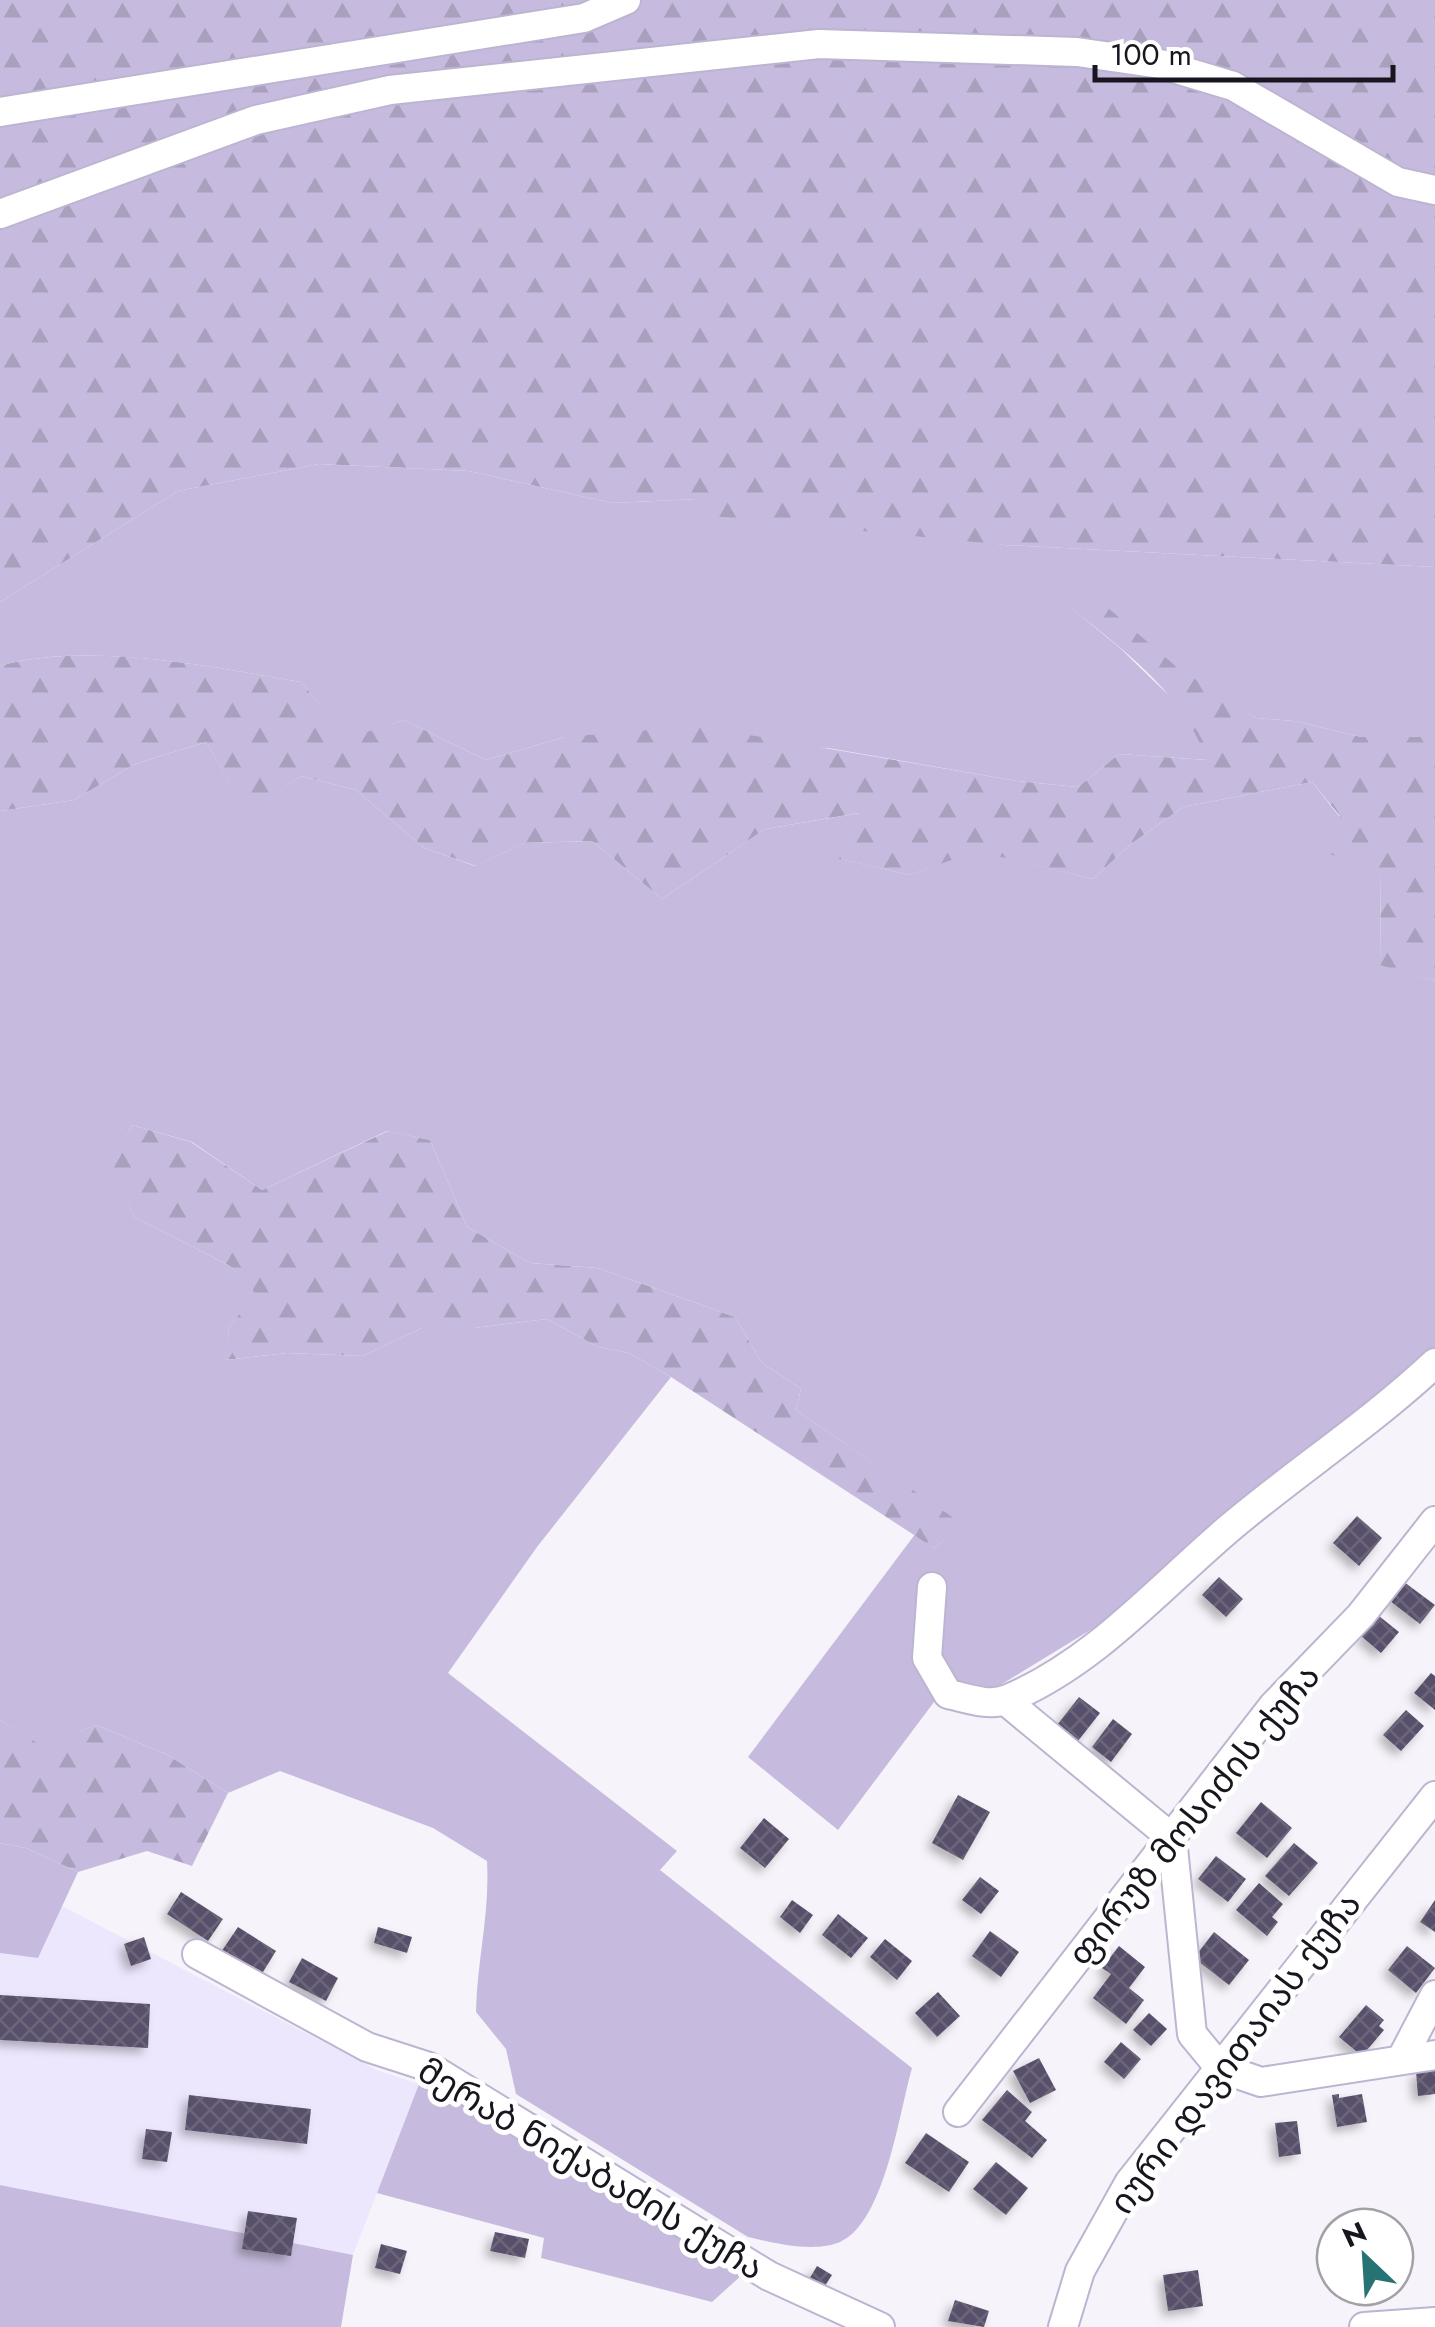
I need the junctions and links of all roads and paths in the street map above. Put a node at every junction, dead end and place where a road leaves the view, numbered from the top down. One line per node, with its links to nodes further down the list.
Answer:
1 (626, 0): 2 (street)
2 (0, 112)
3 (1435, 190): 4 (street)
4 (0, 214)
5 (1435, 1363): 8 (street)
6 (1435, 1521): 10 (street, ფირუზ მოსიძის ქუჩა)
7 (932, 1587): 8 (street)
8 (1006, 1701): 10 (street)
9 (1435, 1796): 15 (street, იური დავითაიას ქუჩა)
10 (1172, 1838): 15 (street); 16 (street, ფირუზ მოსიძის ქუჩა)
11 (197, 1954): 18 (street, მერაბ ნიქაბაძის ქუჩა)
12 (1435, 1995): 14 (street)
13 (1435, 2055): 14 (street)
14 (1402, 2058): 15 (street)
15 (1220, 2068): 19 (street, იური დავითაიას ქუჩა)
16 (958, 2112)
17 (1435, 2322): 20 (street)
18 (880, 2327)
19 (1063, 2327)
20 (1364, 2327)

